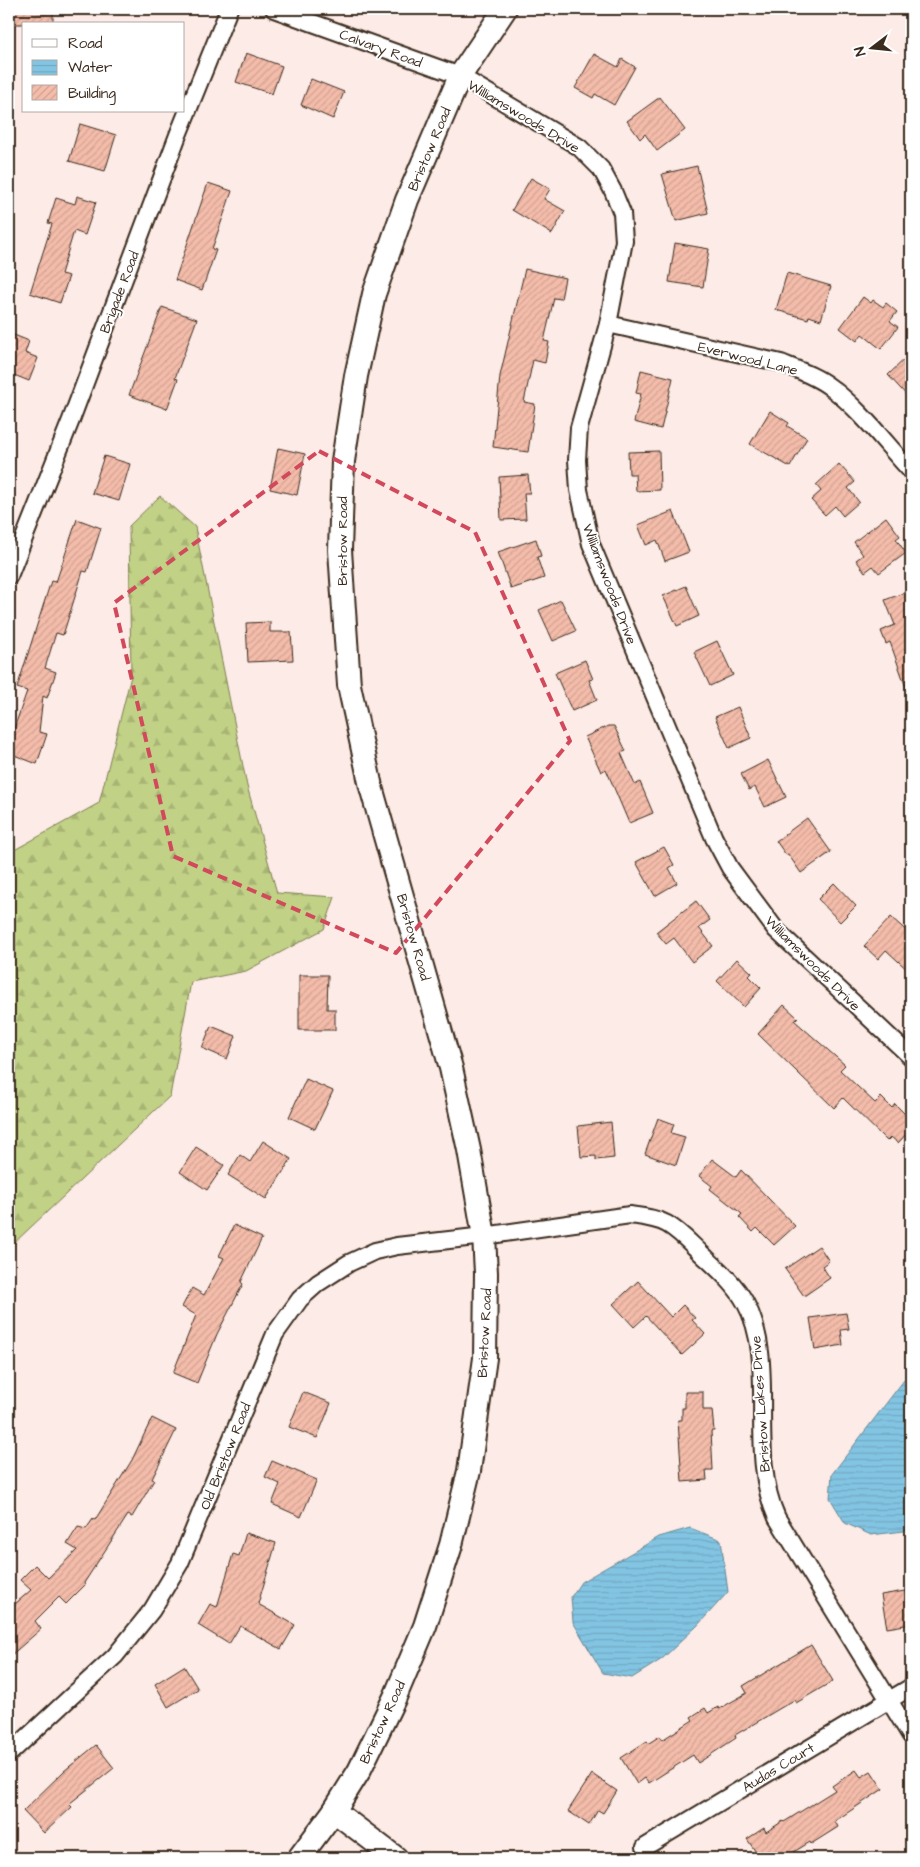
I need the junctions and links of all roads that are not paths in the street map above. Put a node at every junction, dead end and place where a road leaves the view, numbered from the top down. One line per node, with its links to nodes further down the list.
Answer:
1 (229, 9): 7 (street, Brigade Road)
2 (274, 9): 4 (street, Calvary Road)
3 (505, 9): 4 (main road, Bristow Road)
4 (460, 76): 5 (street, Williamswoods Drive); 9 (main road, Bristow Road)
5 (608, 324): 6 (street, Everwood Lane); 8 (street, Williamswoods Drive)
6 (911, 471)
7 (9, 576)
8 (911, 1057)
9 (484, 1236): 11 (street, Bristow Lakes Drive); 13 (street, Old Bristow Road); 14 (main road, Bristow Road)
10 (911, 1687): 11 (street, Audas Court)
11 (889, 1701): 12 (street, Bristow Lakes Drive); 15 (street, Audas Court)
12 (911, 1736)
13 (9, 1754)
14 (334, 1811): 16 (main road, Bristow Road); 17 (main road)
15 (645, 1847)
16 (299, 1858)
17 (396, 1858)

